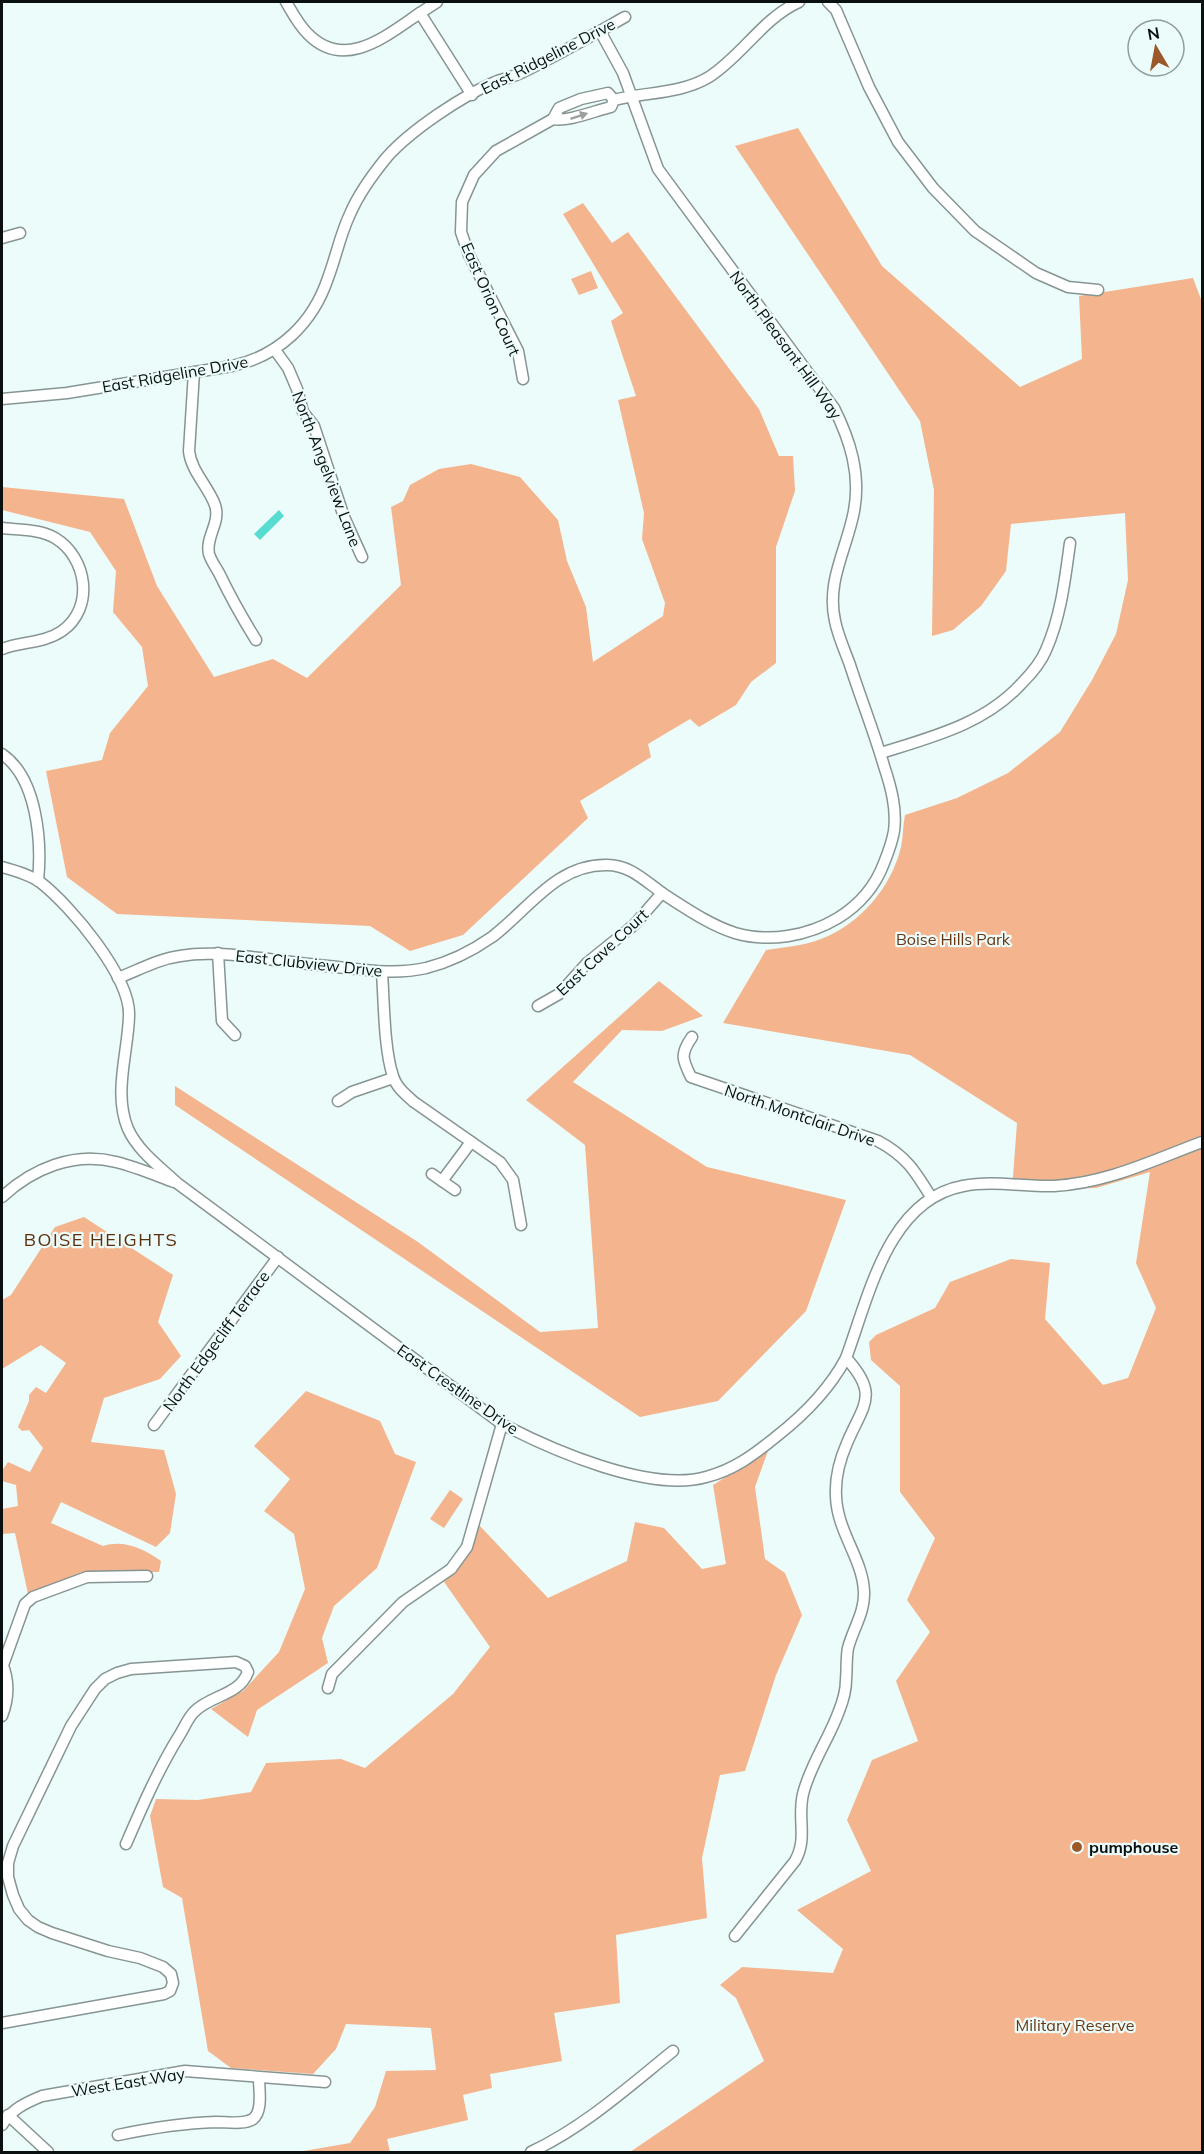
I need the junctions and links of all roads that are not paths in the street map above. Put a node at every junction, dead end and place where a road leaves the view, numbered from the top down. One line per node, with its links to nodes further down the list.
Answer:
1 (286, 2): 5 (street)
2 (437, 2): 5 (street)
3 (799, 2): 9 (street, East Orion Court)
4 (828, 2): 12 (street)
5 (420, 13): 8 (street)
6 (625, 17): 7 (street, East Ridgeline Drive)
7 (600, 31): 8 (street, East Ridgeline Drive); 9 (street, North Pleasant Hill Way)
8 (472, 95): 13 (street, East Ridgeline Drive)
9 (632, 96): 15 (street, East Orion Court); 23 (street, North Pleasant Hill Way)
10 (20, 233): 11 (street)
11 (2, 238)
12 (1098, 290)
13 (275, 350): 14 (street, East Ridgeline Drive); 19 (street, North Angelview Lane)
14 (194, 372): 16 (street, East Ridgeline Drive); 20 (street)
15 (523, 379)
16 (2, 399)
17 (2, 528): 21 (street)
18 (1070, 543): 23 (street)
19 (362, 557)
20 (256, 640)
21 (2, 649)
22 (2, 753): 25 (street)
23 (881, 753): 26 (street, East Clubview Drive)
24 (2, 867): 25 (street)
25 (38, 881): 29 (street)
26 (662, 893): 28 (street, East Clubview Drive); 30 (street, East Cave Court)
27 (218, 953): 28 (street, East Clubview Drive); 29 (street, East Clubview Drive); 31 (street)
28 (382, 972): 33 (street)
29 (118, 978): 39 (street)
30 (538, 1006)
31 (235, 1035)
32 (692, 1037): 42 (street, North Montclair Drive)
33 (393, 1078): 34 (street); 35 (street)
34 (338, 1101)
35 (471, 1142): 38 (street); 43 (street)
36 (1203, 1142): 42 (street, East Crestline Drive)
37 (432, 1174): 38 (street)
38 (442, 1181): 40 (street)
39 (177, 1183): 41 (street); 44 (street, East Crestline Drive)
40 (455, 1190)
41 (2, 1197)
42 (931, 1197): 45 (street, East Crestline Drive)
43 (521, 1225)
44 (278, 1257): 46 (street, East Crestline Drive); 47 (street, North Edgecliff Terrace)
45 (846, 1358): 46 (street, East Crestline Drive); 53 (street)
46 (502, 1424): 50 (street)
47 (154, 1425)
48 (147, 1576): 49 (street)
49 (2, 1664): 51 (street)
50 (328, 1688)
51 (2, 1716)
52 (126, 1844): 54 (street)
53 (735, 1936)
54 (2, 2023)
55 (673, 2051): 61 (street)
56 (260, 2078): 57 (street, West East Way); 58 (street, West East Way); 59 (street)
57 (325, 2082)
58 (5, 2120): 60 (street)
59 (118, 2135)
60 (48, 2152)
61 (531, 2152)

